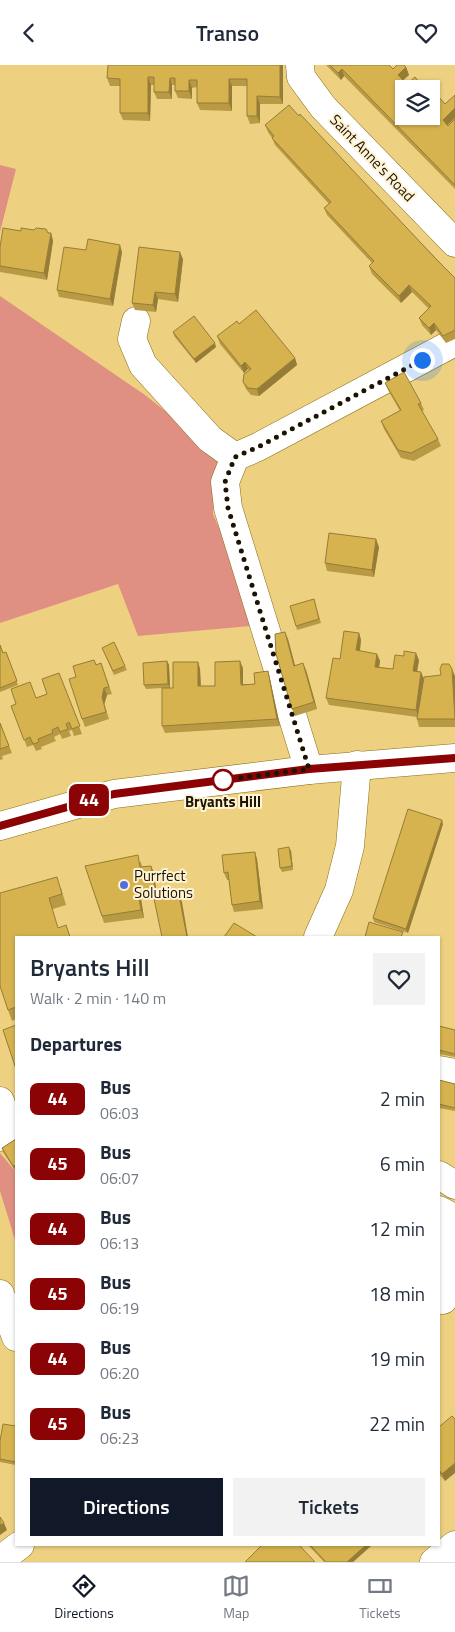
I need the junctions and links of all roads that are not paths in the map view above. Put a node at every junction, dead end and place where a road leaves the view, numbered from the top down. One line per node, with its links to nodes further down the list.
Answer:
1 (300, 65): 2 (street, Saint Anne's Road)
2 (455, 243)
3 (136, 321): 5 (street)
4 (455, 342): 5 (street)
5 (235, 457): 8 (street)
6 (455, 757): 7 (street)
7 (357, 765): 8 (street); 10 (street)
8 (309, 769): 9 (street)
9 (0, 826)
10 (318, 936)
11 (440, 1070): 12 (street)
12 (455, 1073)
13 (0, 1101): 14 (street)
14 (0, 1137)
15 (440, 1176): 16 (street)
16 (455, 1185)
17 (449, 1208): 19 (street)
18 (0, 1294): 20 (street)
19 (446, 1300)
20 (12, 1336)
21 (455, 1545): 24 (street)
22 (19, 1546): 23 (street)
23 (0, 1560)
24 (434, 1562)

